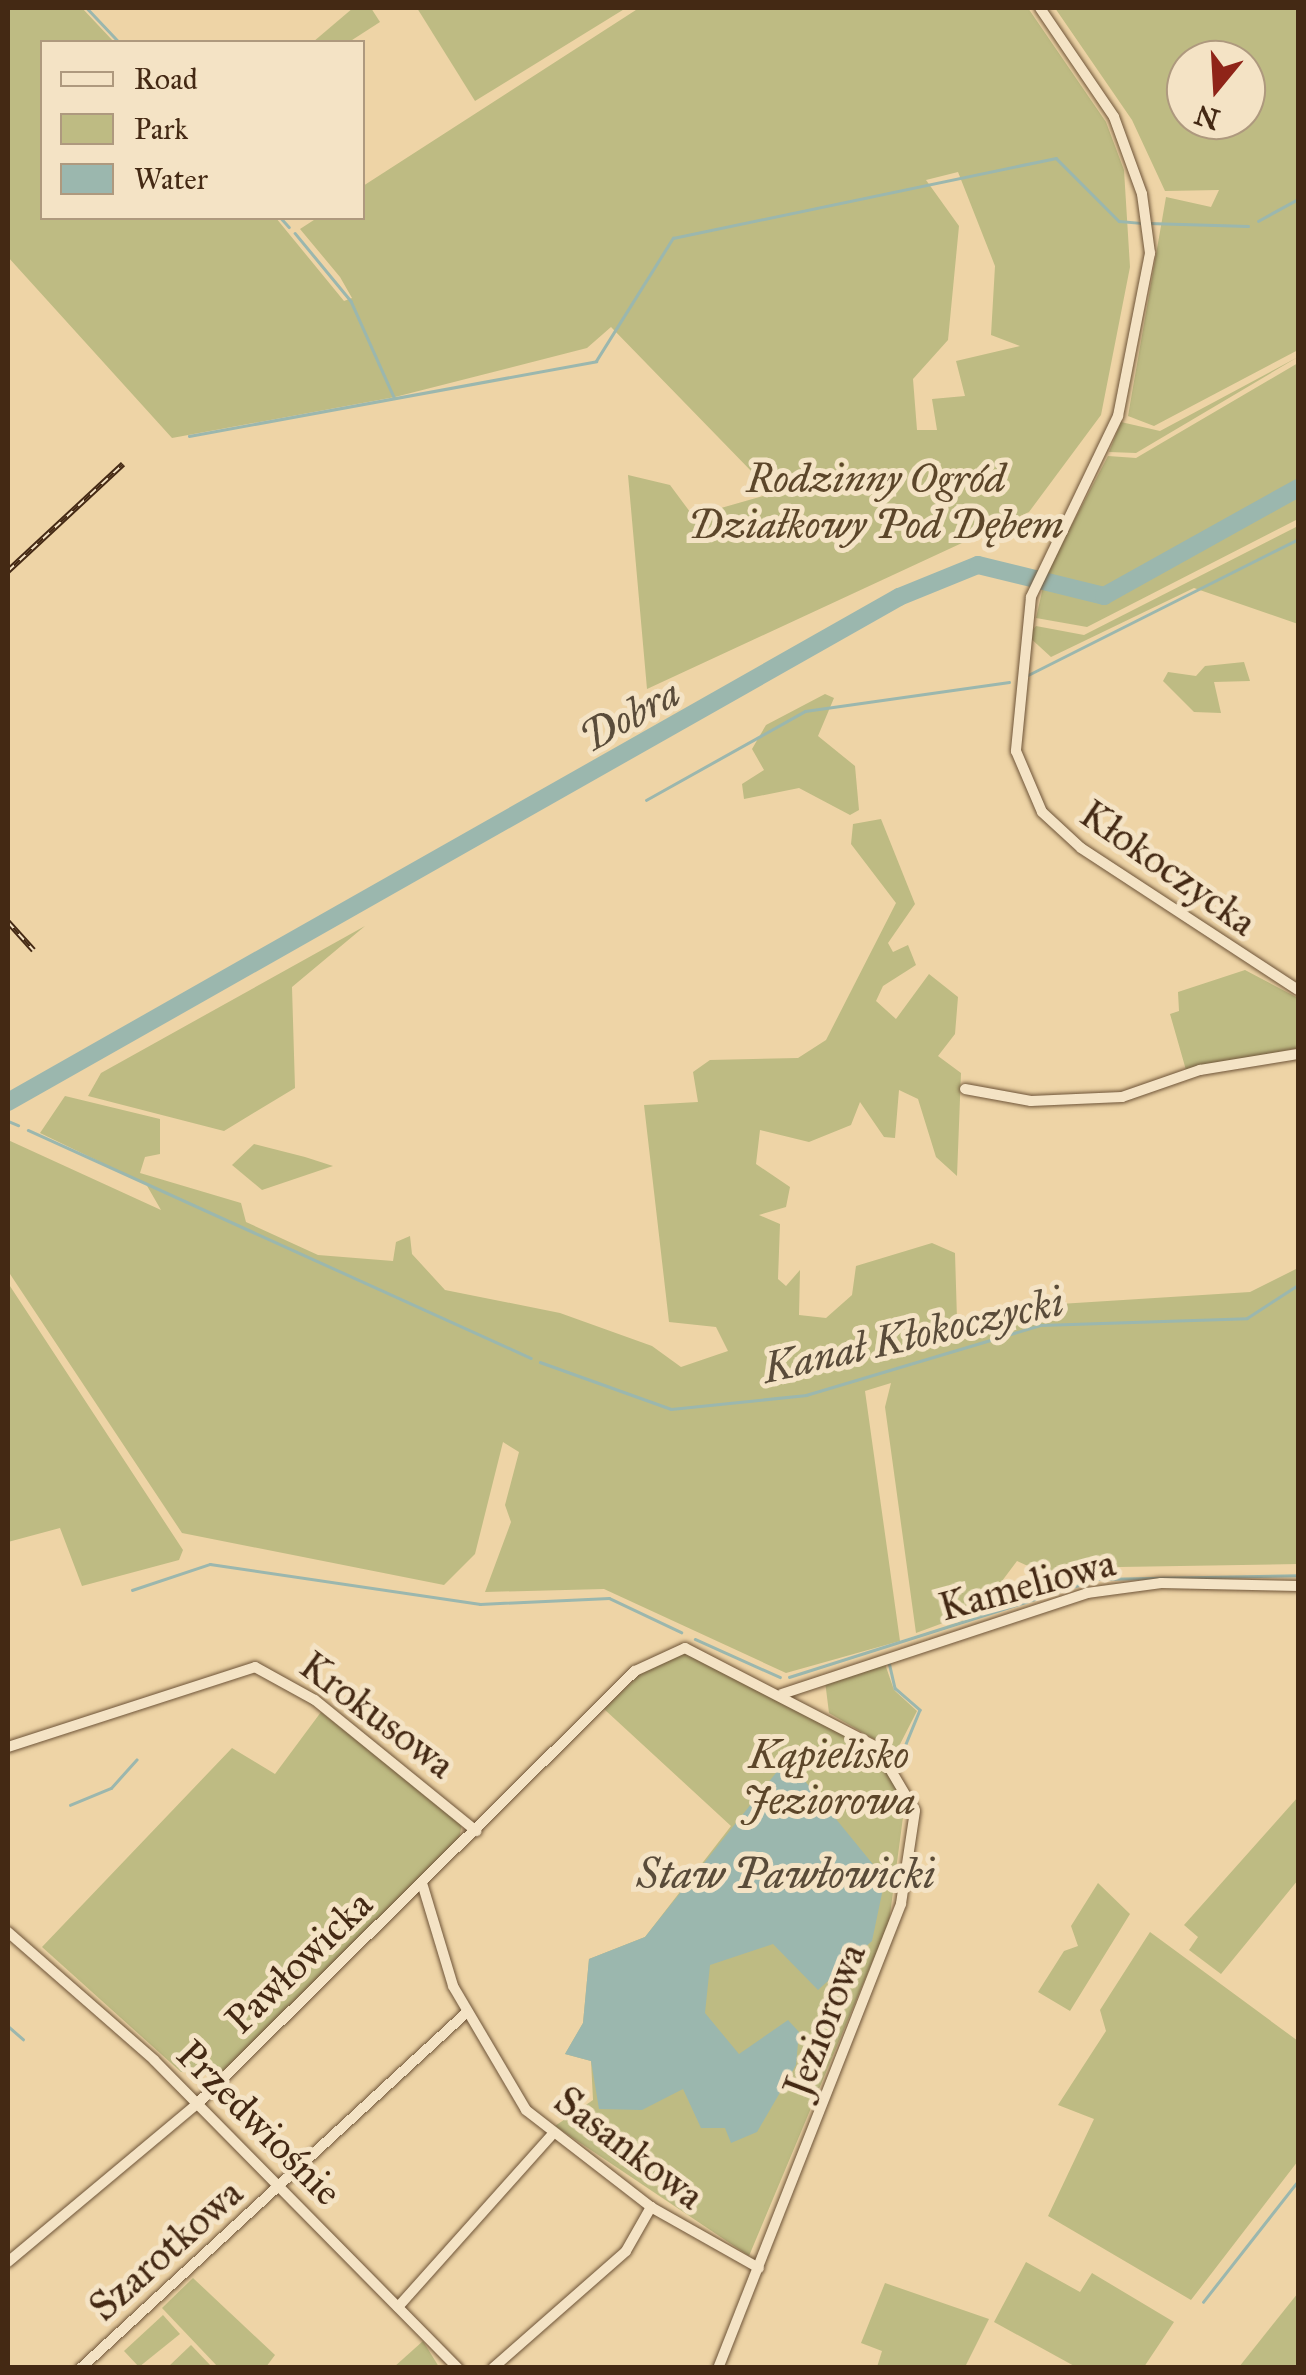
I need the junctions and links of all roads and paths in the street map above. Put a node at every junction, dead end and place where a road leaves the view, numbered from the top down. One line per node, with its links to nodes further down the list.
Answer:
1 (1040, 8): 2 (street, Kłokoczycka)
2 (1298, 990)
3 (1298, 1054): 4 (street)
4 (964, 1090)
5 (1298, 1586): 7 (street, Kameliowa)
6 (618, 1688): 7 (street, Jeziorowa); 9 (street, Pawłowicka)
7 (782, 1694): 18 (street, Jeziorowa)
8 (8, 1747): 9 (street, Krokusowa)
9 (476, 1831): 10 (street, Pawłowicka)
10 (422, 1883): 12 (street, Sasankowa); 13 (street, Pawłowicka)
11 (8, 1932): 13 (street, Przedwiośnie)
12 (466, 2013): 14 (street, Sasankowa); 15 (street, Szarotkowa)
13 (197, 2104): 15 (street, Przedwiośnie); 17 (street, Pawłowicka)
14 (551, 2136): 16 (street, Sasankowa); 19 (street)
15 (281, 2186): 19 (street, Przedwiośnie); 20 (street, Szarotkowa)
16 (651, 2207): 18 (street, Sasankowa); 22 (street)
17 (8, 2262)
18 (759, 2268): 23 (street, Jeziorowa)
19 (398, 2307): 21 (street, Przedwiośnie)
20 (81, 2368)
21 (458, 2368)
22 (494, 2368)
23 (718, 2368)

